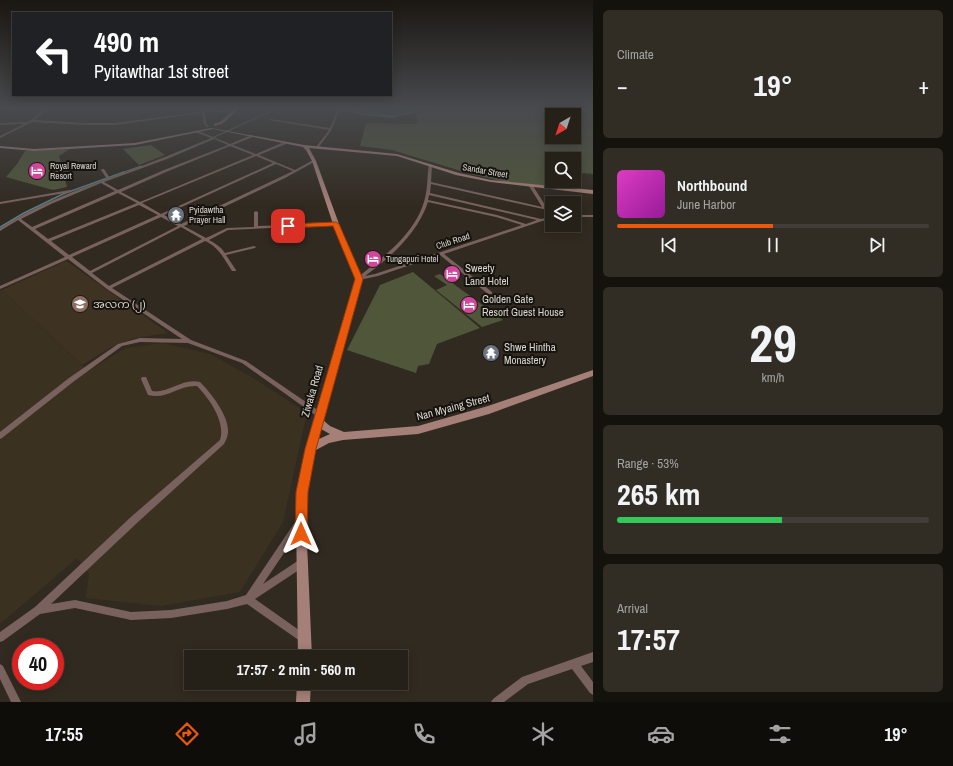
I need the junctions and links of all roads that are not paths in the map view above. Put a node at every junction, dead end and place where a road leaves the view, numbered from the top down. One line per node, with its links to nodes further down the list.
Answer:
1 (156, 141): 9 (street, Sandar Street)
2 (207, 141): 18 (street)
3 (220, 141): 8 (street)
4 (240, 141): 8 (street)
5 (274, 141): 7 (street, Sandar Street)
6 (323, 141): 10 (street)
7 (285, 143): 11 (street, Sandar Street); 12 (street)
8 (230, 145): 12 (street); 23 (street)
9 (0, 147)
10 (318, 147): 11 (street, Sandar Street); 15 (street, Sandar Street)
11 (306, 148): 13 (street)
12 (256, 155): 14 (street); 28 (street)
13 (314, 161): 17 (street); 37 (street)
14 (276, 163): 17 (street); 31 (street)
15 (430, 165): 20 (street); 21 (street, Sandar Street)
16 (103, 170): 18 (street)
17 (296, 171): 38 (street)
18 (108, 178): 19 (street)
19 (101, 182): 23 (street); 34 (street)
20 (430, 183): 25 (street); 29 (street)
21 (532, 186): 24 (street, Sandar Street); 29 (street)
22 (70, 191): 27 (street)
23 (118, 192): 28 (street); 42 (street)
24 (593, 192)
25 (428, 194): 26 (street); 36 (street)
26 (427, 201): 39 (street); 51 (street)
27 (0, 203)
28 (138, 203): 31 (street); 44 (street)
29 (545, 208)
30 (256, 212): 40 (street)
31 (161, 215): 38 (street); 48 (street)
32 (581, 216): 33 (street)
33 (593, 216)
34 (19, 219): 41 (street); 42 (street)
35 (545, 219): 36 (street, Club Road)
36 (541, 220): 39 (street, Club Road)
37 (336, 224): 40 (street); 51 (street)
38 (180, 226): 43 (street); 50 (street)
39 (527, 226): 46 (street, Club Road)
40 (256, 228): 43 (street)
41 (0, 230)
42 (32, 230): 44 (street)
43 (206, 239): 47 (street); 53 (street)
44 (48, 241): 48 (street)
45 (254, 247): 47 (street)
46 (440, 253): 51 (street, Club Road); 54 (street)
47 (224, 254): 49 (street)
48 (68, 257): 50 (street); 52 (street)
49 (234, 270)
50 (89, 273): 53 (street)
51 (359, 279): 58 (street, Ziwaka Road)
52 (0, 288)
53 (109, 288): 55 (street)
54 (490, 293)
55 (189, 341): 58 (street); 59 (street)
56 (593, 373): 60 (street, Nan Myaing Street)
57 (144, 378): 65 (street)
58 (318, 418): 60 (street, Nan Myaing Street); 61 (street, Ziwaka Road)
59 (0, 436)
60 (343, 436): 61 (street)
61 (310, 449): 62 (street, Ziwaka Road)
62 (301, 520): 63 (street, Ziwaka Road); 64 (street)
63 (302, 563): 64 (street); 67 (street, Ziwaka Road)
64 (248, 599): 65 (street); 67 (street)
65 (38, 610): 66 (street)
66 (0, 638)
67 (305, 640): 68 (street, Ziwaka Road)
68 (304, 650)
69 (593, 658): 70 (street)
70 (574, 663): 73 (street); 76 (street)
71 (0, 669): 74 (street)
72 (304, 690): 75 (street)
73 (593, 690)
74 (16, 702)
75 (303, 702)
76 (496, 702)

